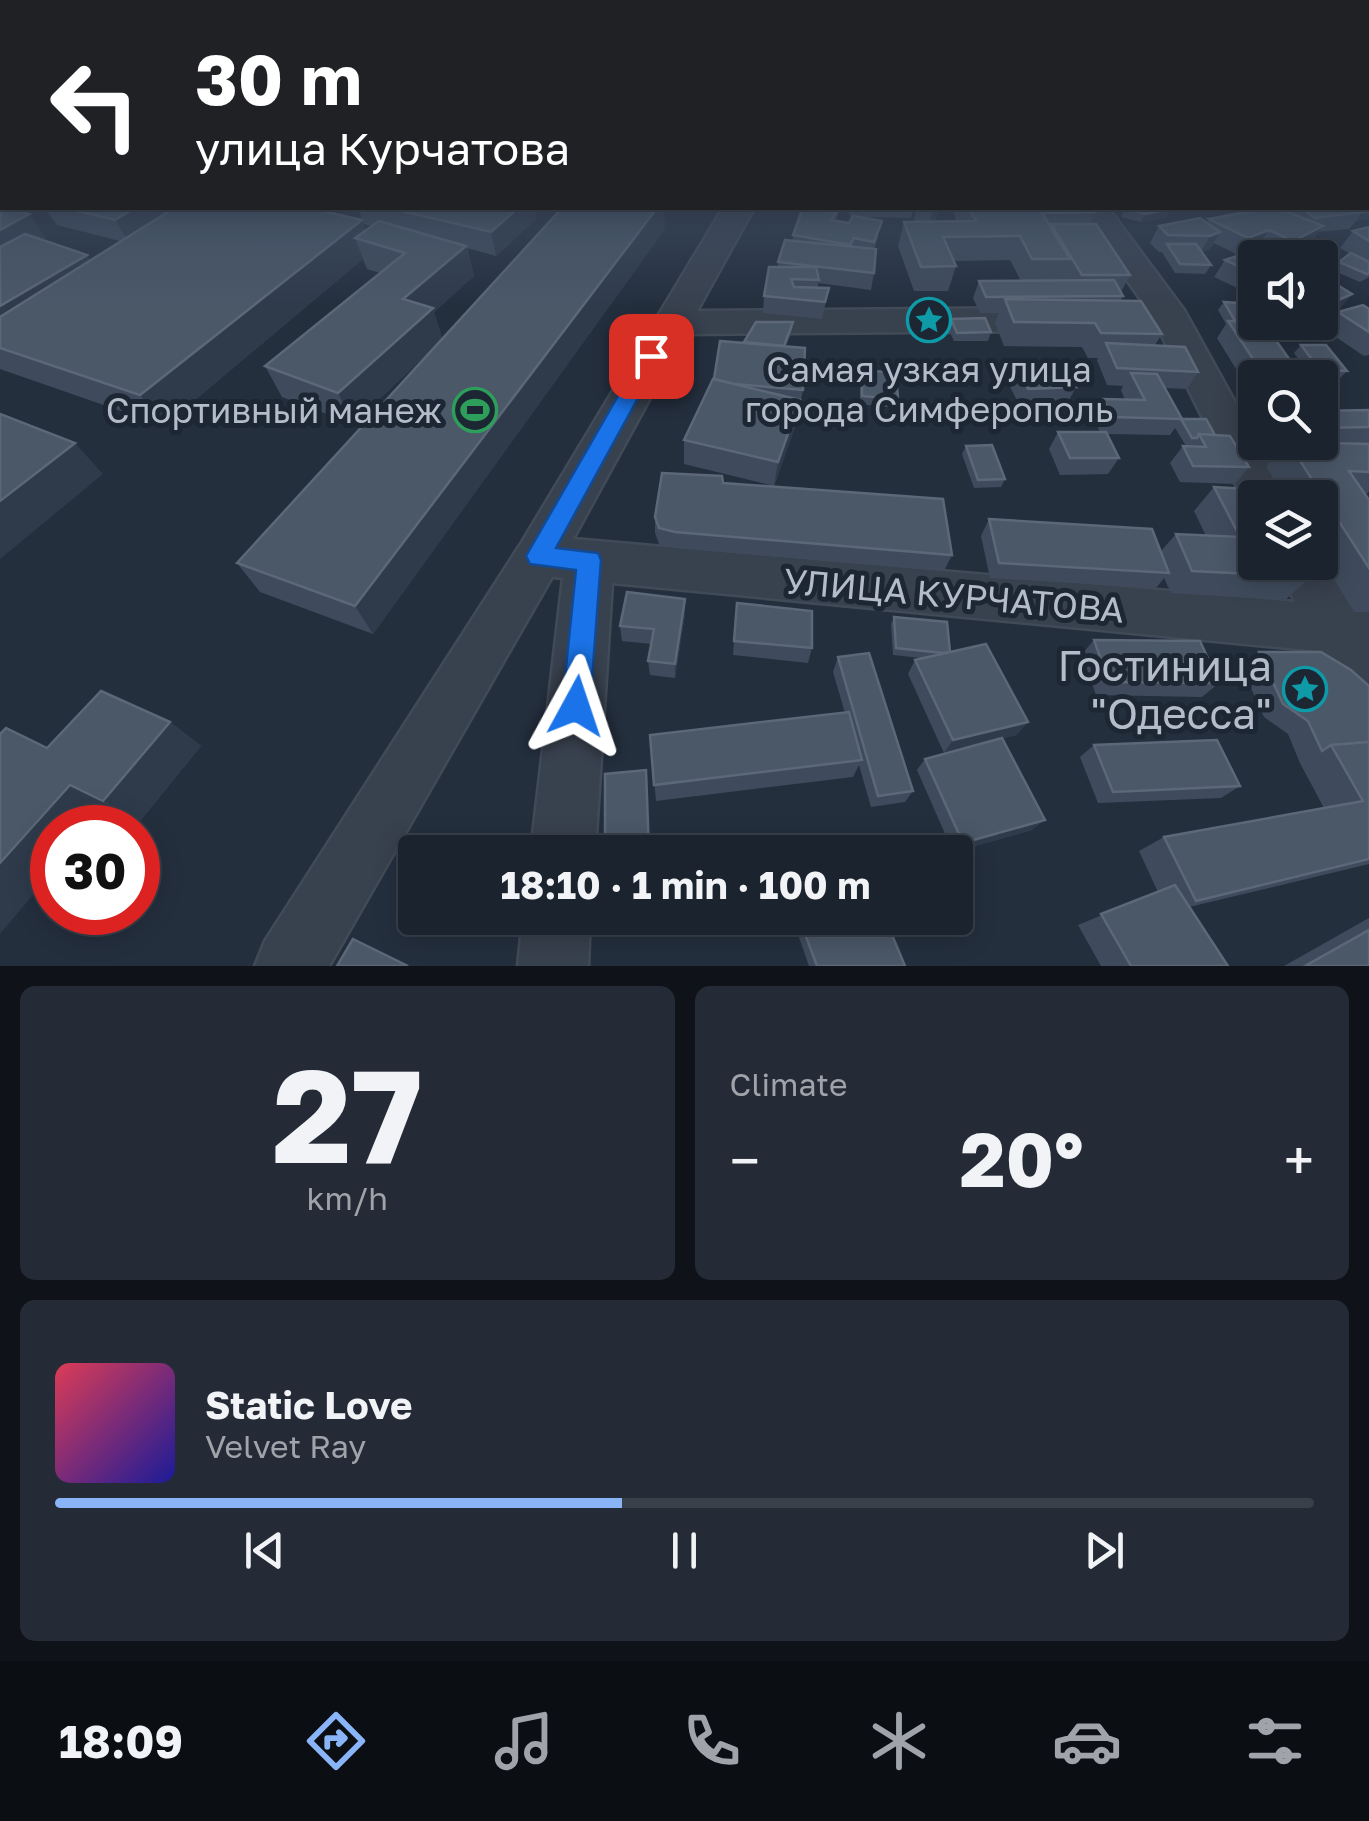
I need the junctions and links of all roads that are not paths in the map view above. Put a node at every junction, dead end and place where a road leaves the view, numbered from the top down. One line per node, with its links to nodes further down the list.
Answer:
1 (734, 215): 4 (street)
2 (1120, 224): 3 (street)
3 (1169, 318): 4 (street); 6 (street)
4 (670, 323): 7 (street)
5 (1295, 460): 6 (street)
6 (1256, 480)
7 (564, 558): 9 (street, УЛИЦА КУРЧАТОВА); 11 (street); 13 (street)
8 (1313, 580): 9 (street)
9 (1352, 632): 10 (street)
10 (1369, 689)
11 (563, 835)
12 (556, 935): 14 (street)
13 (290, 966)
14 (553, 966)

